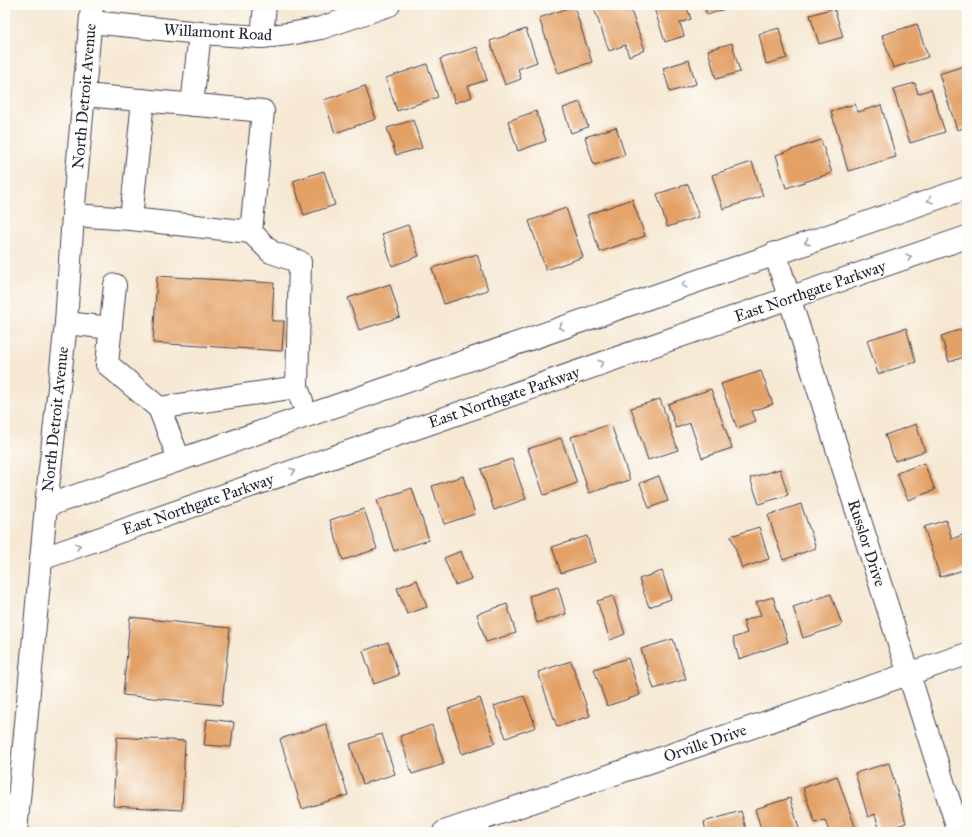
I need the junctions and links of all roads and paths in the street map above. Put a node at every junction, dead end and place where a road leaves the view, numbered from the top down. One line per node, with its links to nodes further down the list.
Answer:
1 (265, 5): 5 (street)
2 (389, 5): 5 (street, Willamont Road)
3 (92, 14): 4 (street, Willamont Road); 6 (street, North Detroit Avenue)
4 (200, 33): 5 (street, Willamont Road); 8 (street)
5 (262, 37)
6 (84, 95): 7 (street); 10 (street, North Detroit Avenue)
7 (143, 100): 8 (street); 11 (street)
8 (192, 105): 12 (street)
9 (967, 188): 14 (street, one-way to 14)
10 (73, 215): 11 (street); 17 (street, North Detroit Avenue)
11 (131, 219): 12 (street)
12 (251, 232): 19 (street)
13 (967, 237): 16 (street, East Northgate Parkway, one-way to 13)
14 (775, 253): 16 (street, Russlor Drive); 21 (street, one-way to 21)
15 (115, 285): 18 (street)
16 (789, 298): 24 (street, East Northgate Parkway, one-way to 16); 26 (street, Russlor Drive)
17 (66, 323): 18 (street); 23 (street, North Detroit Avenue)
18 (111, 328): 20 (street)
19 (297, 387): 20 (street); 21 (street)
20 (159, 408): 22 (street)
21 (308, 415): 22 (street)
22 (179, 460): 23 (street)
23 (46, 506): 24 (street, North Detroit Avenue)
24 (41, 559): 27 (street, North Detroit Avenue)
25 (967, 654): 26 (street, Orville Drive)
26 (909, 673): 28 (street, Orville Drive); 29 (street, Russlor Drive)
27 (16, 832)
28 (444, 832)
29 (959, 832)

